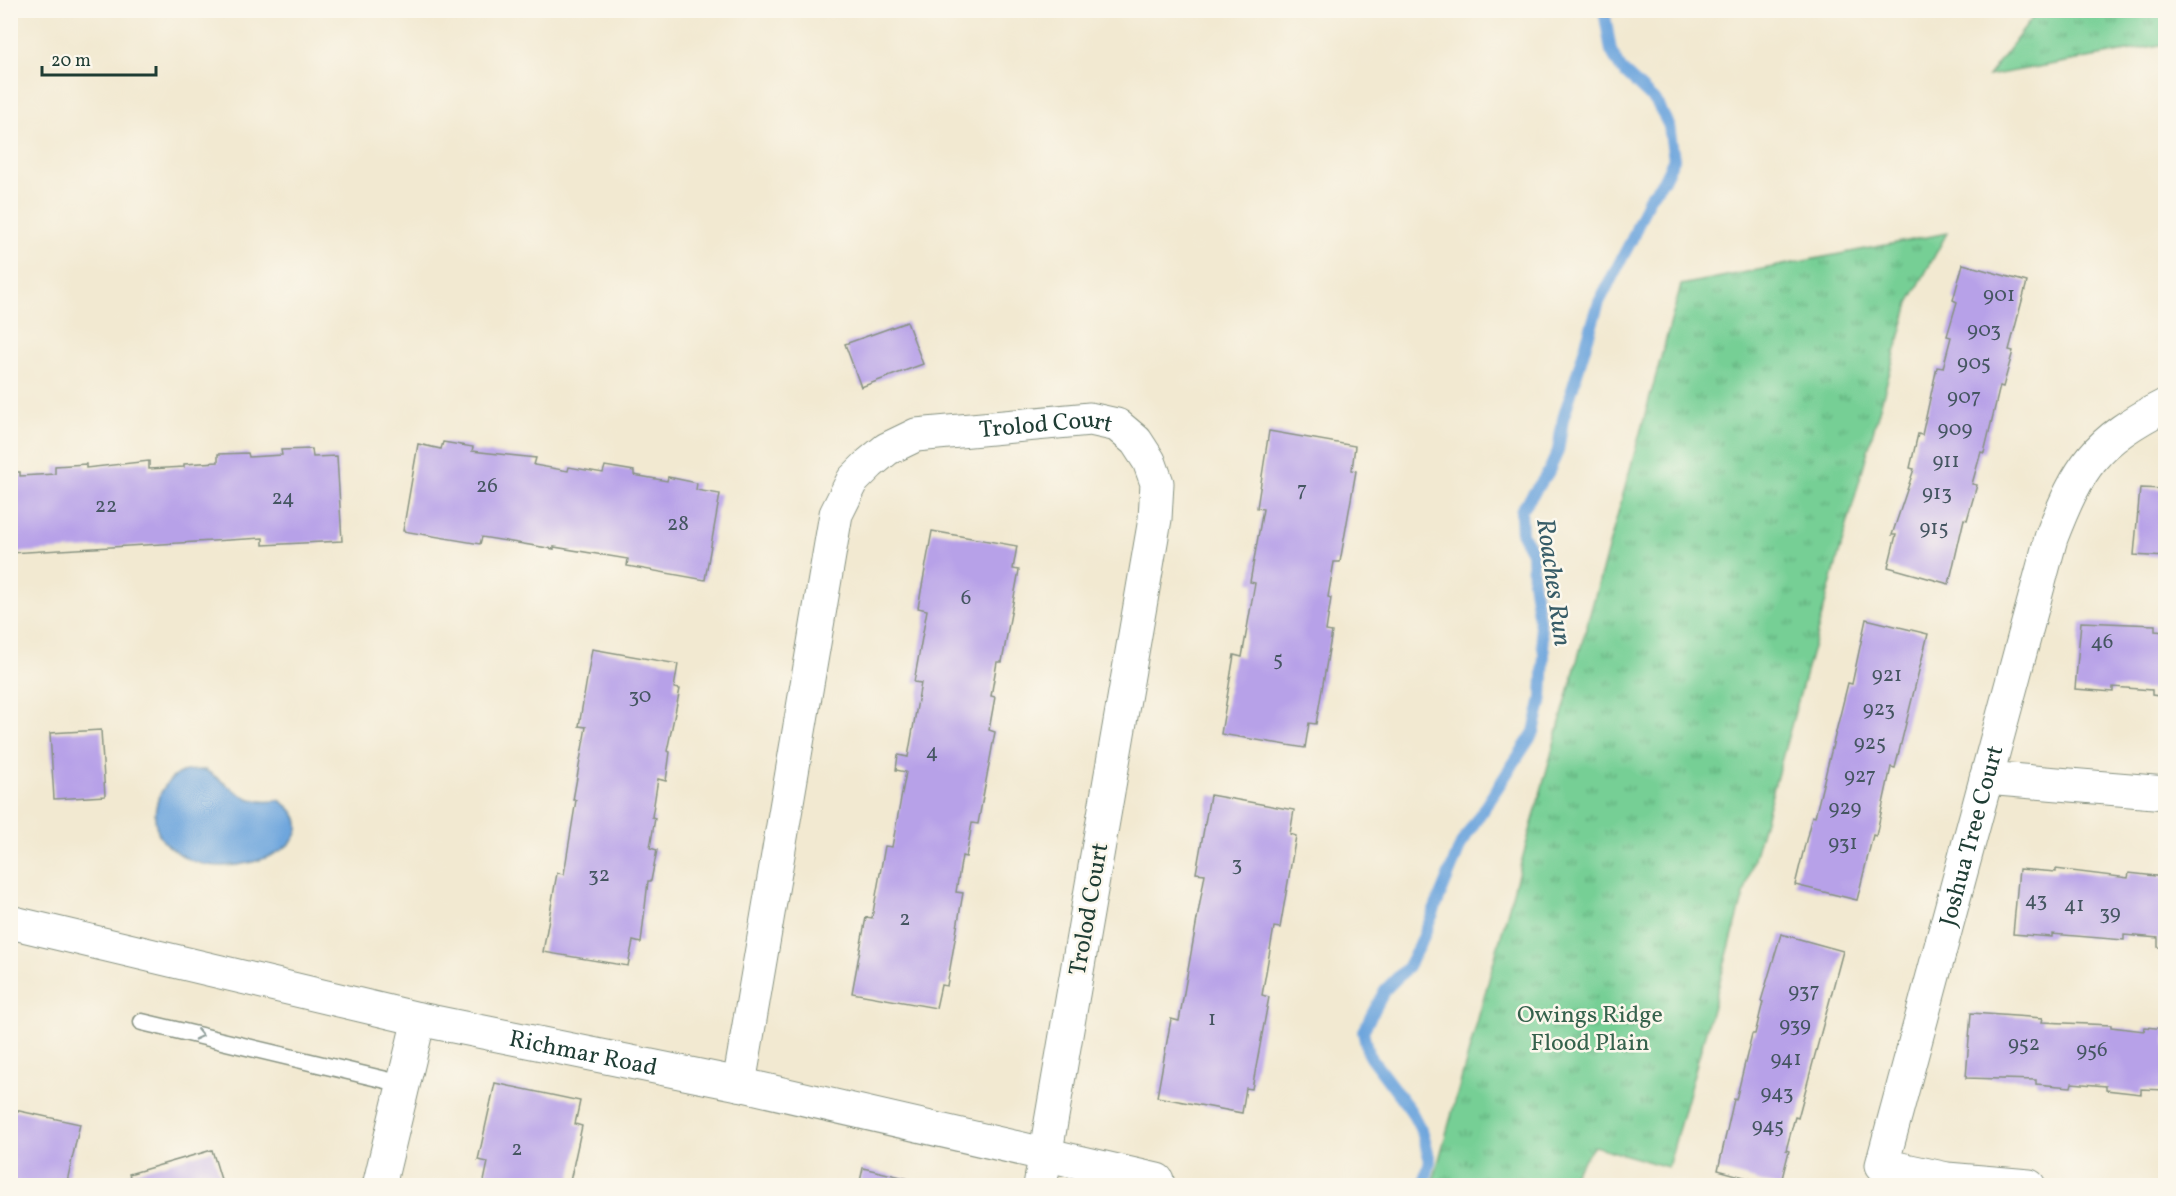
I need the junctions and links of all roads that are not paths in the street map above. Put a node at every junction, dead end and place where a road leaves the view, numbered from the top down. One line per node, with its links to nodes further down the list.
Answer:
1 (2166, 405): 2 (street, Joshua Tree Court)
2 (1986, 778): 3 (street); 12 (street, Joshua Tree Court)
3 (2166, 793)
4 (10, 922): 5 (street, Richmar Road)
5 (419, 1019): 7 (street); 8 (street, Richmar Road)
6 (142, 1022): 7 (lane, one-way to 7)
7 (404, 1084): 11 (street)
8 (739, 1084): 9 (street, Richmar Road); 9 (street, Trolod Court)
9 (1042, 1170): 10 (street, Richmar Road)
10 (1157, 1180)
11 (379, 1185)
12 (2030, 1185)

